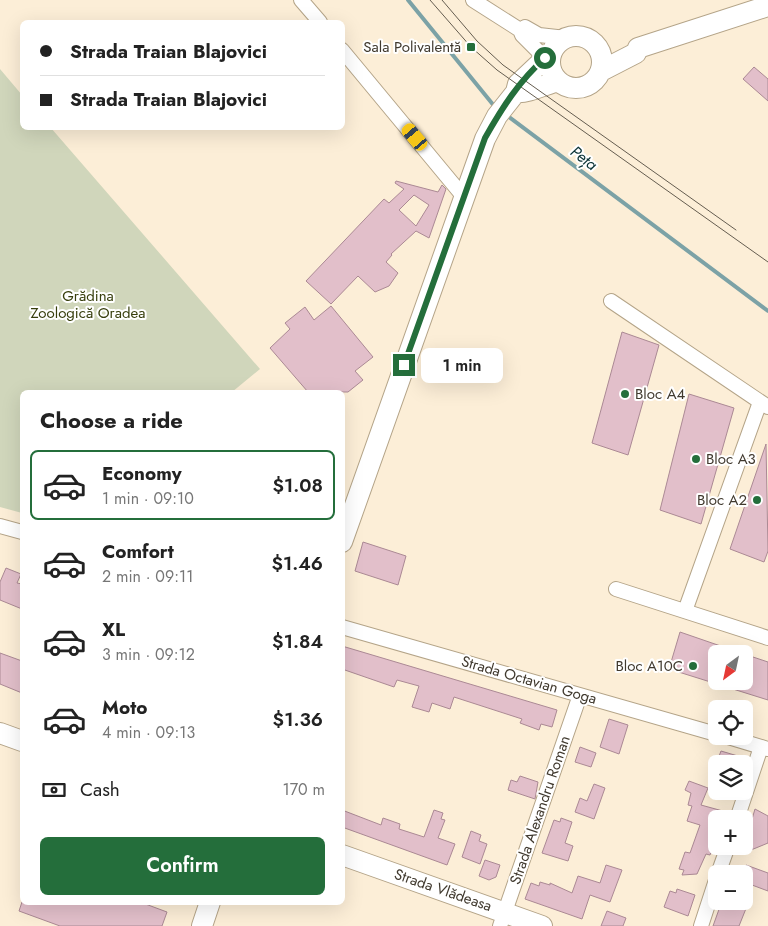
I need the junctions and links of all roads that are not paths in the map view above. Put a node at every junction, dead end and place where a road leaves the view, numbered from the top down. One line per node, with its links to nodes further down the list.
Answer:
1 (301, 0): 4 (street)
2 (473, 0): 5 (street)
3 (768, 6): 7 (street)
4 (318, 20)
5 (520, 30): 9 (street); 9 (street)
6 (591, 41): 7 (street); 9 (street); 10 (street)
7 (638, 48): 10 (street)
8 (345, 54): 11 (street)
9 (554, 59): 10 (street); 11 (street)
10 (601, 70)
11 (463, 196): 16 (street)
12 (611, 301): 13 (street)
13 (764, 405): 18 (street)
14 (0, 526): 15 (street)
15 (20, 531)
16 (345, 533)
17 (616, 589): 18 (street)
18 (684, 611): 20 (street)
19 (345, 628): 21 (street, Strada Octavian Goga)
20 (767, 635)
21 (580, 695): 22 (street, Strada Octavian Goga); 31 (street, Strada Alexandru Roman)
22 (708, 732)
23 (0, 733): 24 (street)
24 (20, 740)
25 (753, 744): 26 (street)
26 (765, 748): 27 (street)
27 (741, 810)
28 (345, 856): 31 (street, Strada Vlădeasa)
29 (209, 905): 32 (street)
30 (708, 905): 34 (street)
31 (503, 919): 33 (street, Strada Vlădeasa)
32 (202, 926)
33 (542, 926)
34 (701, 926)

